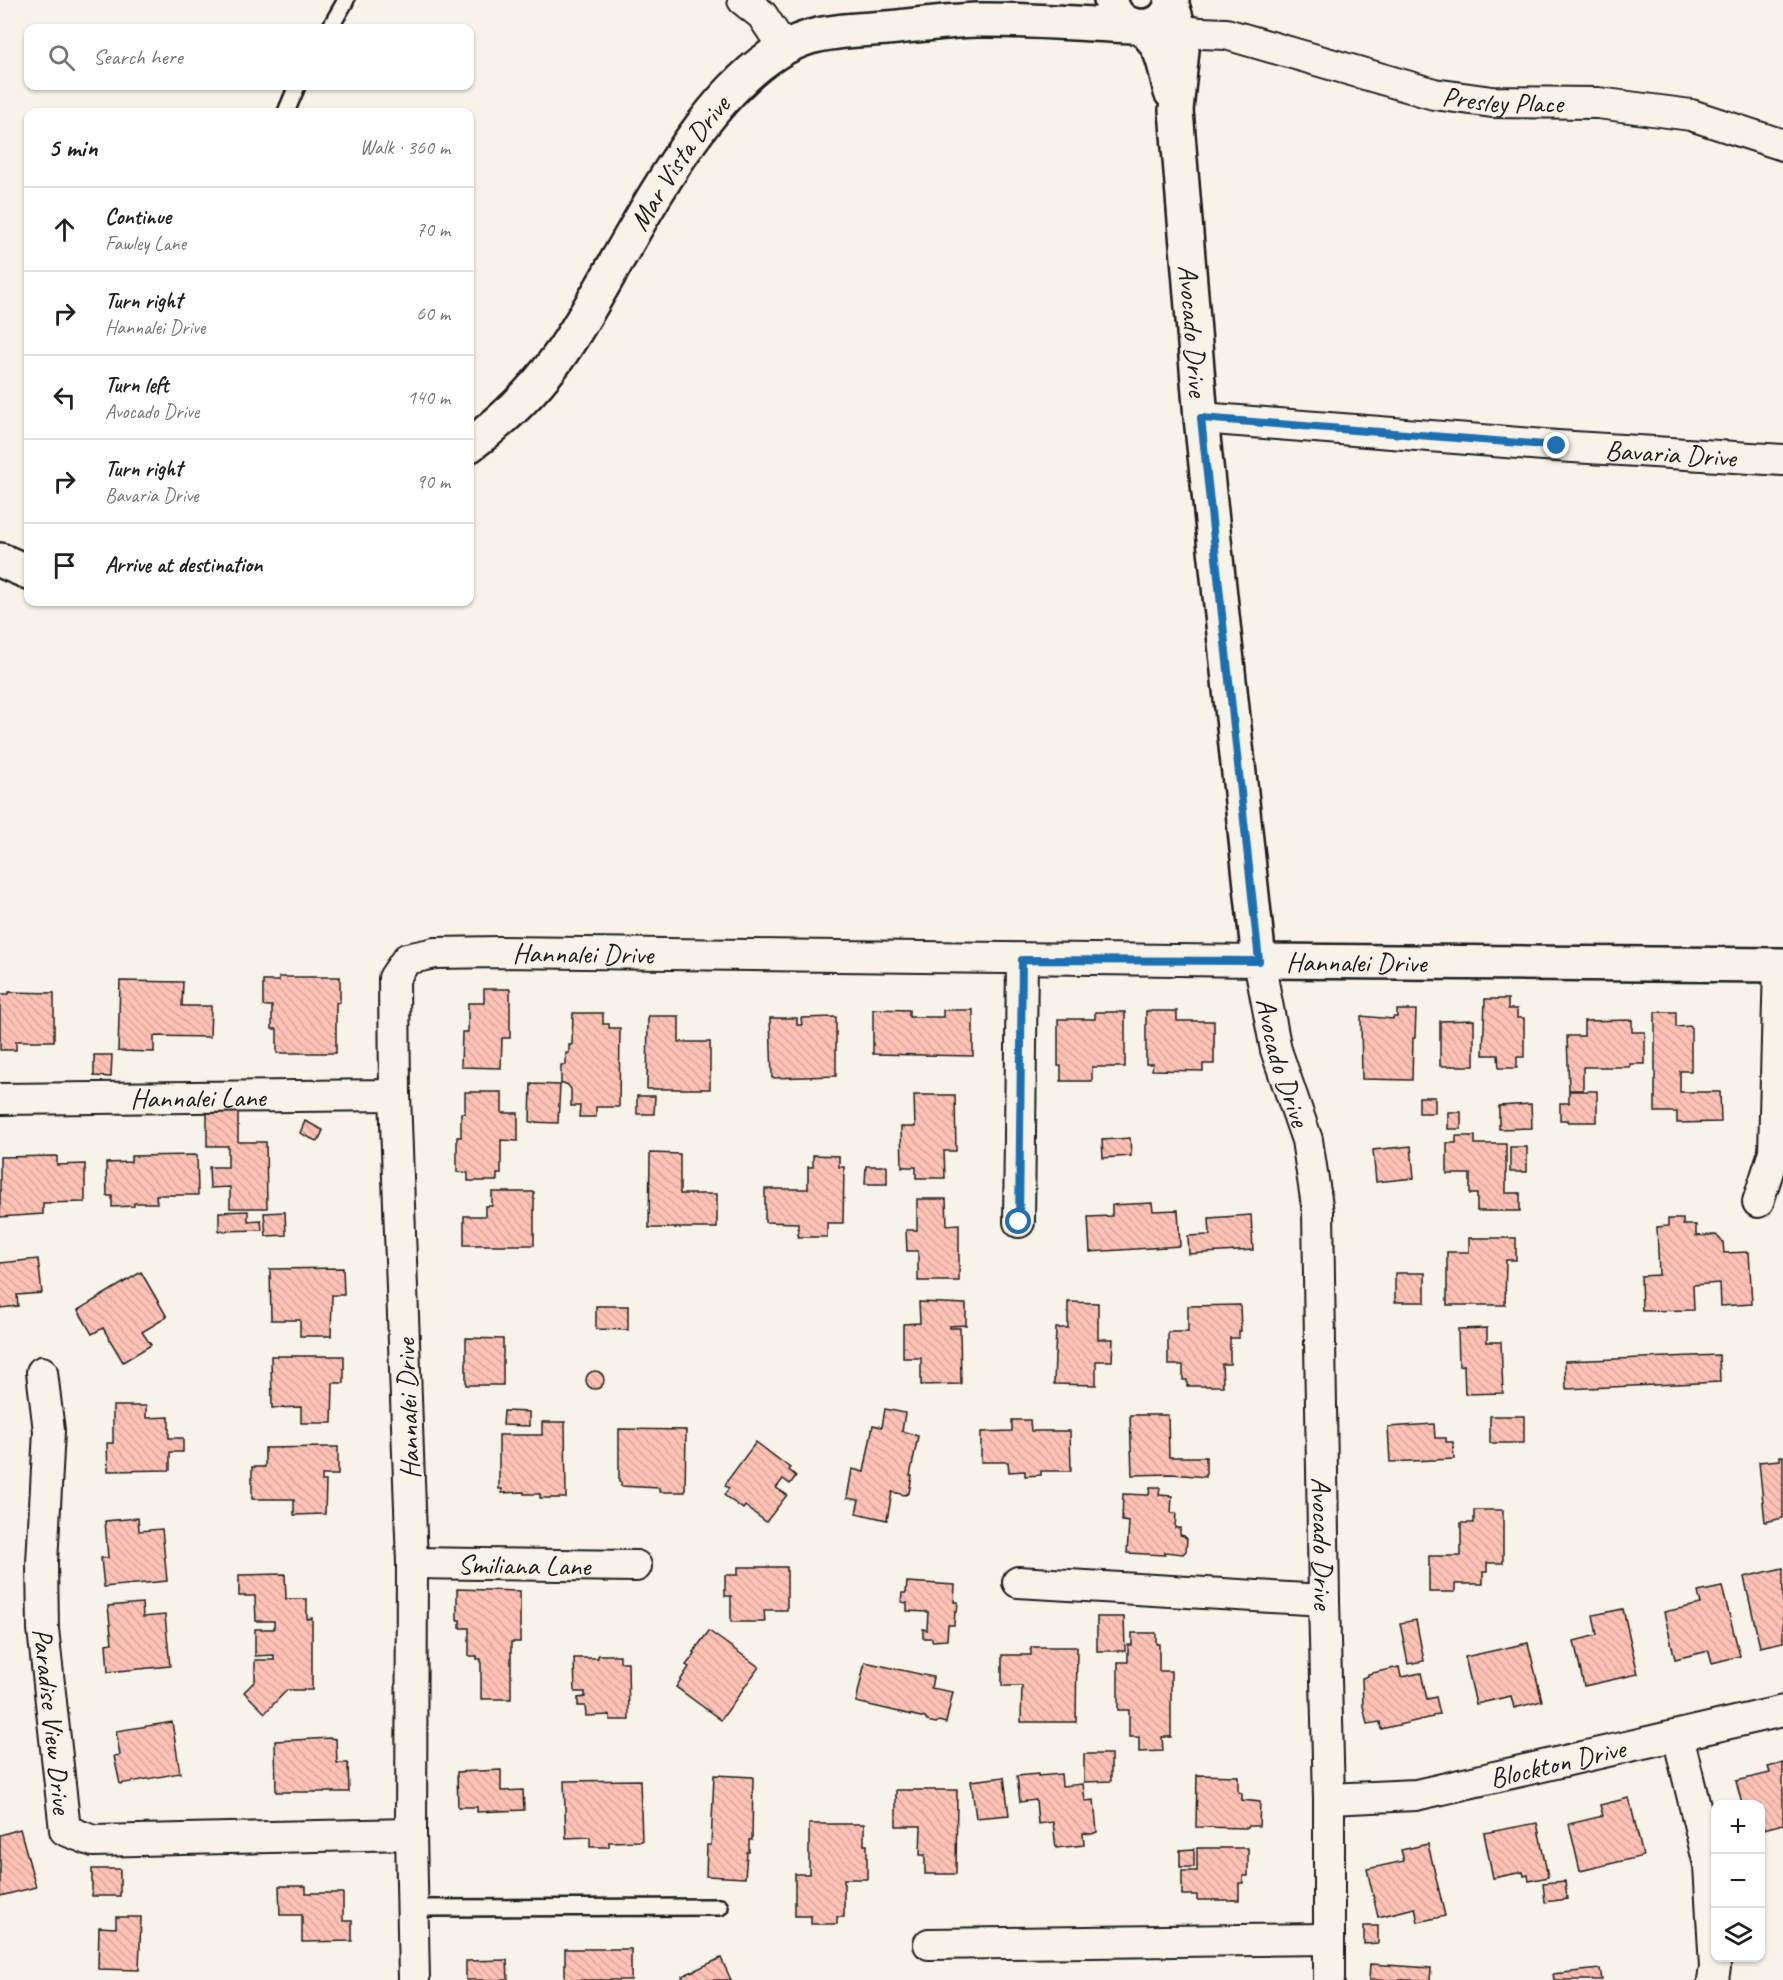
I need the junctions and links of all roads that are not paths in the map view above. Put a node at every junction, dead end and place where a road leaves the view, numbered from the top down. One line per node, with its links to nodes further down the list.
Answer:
1 (346, 0): 7 (lane)
2 (743, 0): 8 (street)
3 (1059, 0): 6 (street, Mar Vista Drive)
4 (1111, 0): 5 (street, Avocado Drive)
5 (1161, 16): 6 (street, Mar Vista Drive); 11 (street, Presley Place); 12 (street, Avocado Drive)
6 (977, 20): 8 (street, Mar Vista Drive)
7 (332, 24)
8 (783, 47): 13 (street, Mar Vista Drive)
9 (295, 90): 10 (lane)
10 (287, 108)
11 (1783, 145)
12 (1201, 418): 14 (street, Bavaria Drive); 18 (street, Avocado Drive)
13 (474, 443)
14 (1783, 460)
15 (0, 560): 16 (street)
16 (24, 570)
17 (1022, 960): 18 (street, Hannalei Drive); 20 (street, Hannalei Drive); 23 (street)
18 (1259, 961): 19 (street, Hannalei Drive); 28 (street, Avocado Drive)
19 (1781, 965): 22 (street)
20 (395, 1095): 21 (street, Hannalei Lane); 25 (street, Hannalei Drive)
21 (0, 1099)
22 (1758, 1202)
23 (1019, 1222)
24 (42, 1372): 32 (street, Paradise View Drive)
25 (412, 1563): 26 (street, Smiliana Lane); 32 (street, Hannalei Drive)
26 (636, 1566)
27 (1018, 1582): 28 (street)
28 (1324, 1600): 31 (street, Avocado Drive)
29 (1783, 1711): 30 (street, Blockton Drive)
30 (1678, 1736): 31 (street, Blockton Drive); 39 (street)
31 (1329, 1799): 35 (street, Avocado Drive)
32 (411, 1834): 34 (street, Hannalei Drive)
33 (720, 1907): 34 (lane)
34 (413, 1908): 37 (street, Hannalei Drive)
35 (1329, 1939): 36 (street); 38 (street, Avocado Drive)
36 (929, 1944)
37 (414, 1980)
38 (1329, 1980)
39 (1713, 1980)

